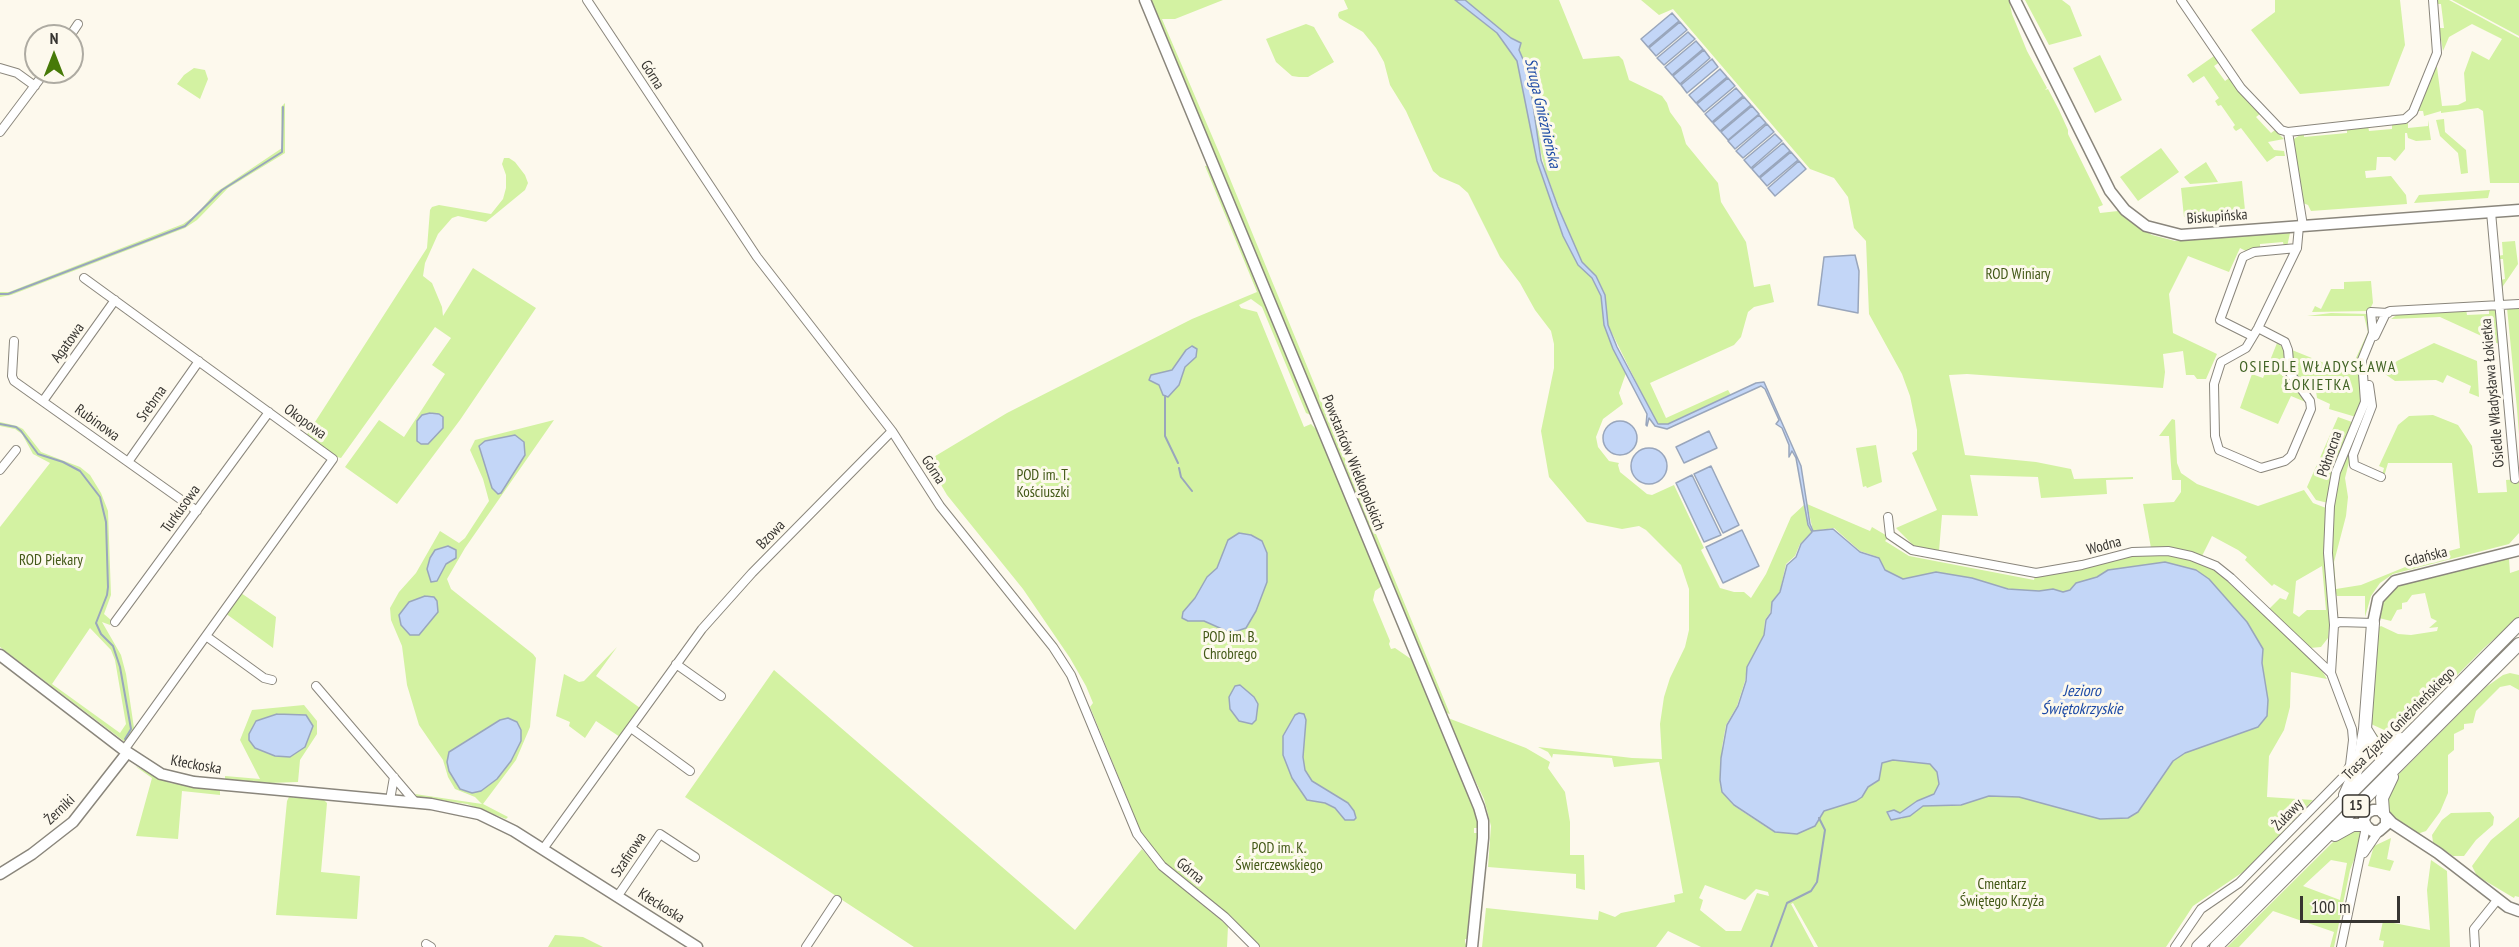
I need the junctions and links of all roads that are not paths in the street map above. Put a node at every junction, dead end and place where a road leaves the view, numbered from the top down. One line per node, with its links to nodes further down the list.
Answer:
1 (587, 0): 24 (street, Górna)
2 (1145, 0): 75 (street, Powstańców Wielkopolskich)
3 (2015, 0): 12 (street, Biskupińska)
4 (2181, 0): 9 (street)
5 (2433, 0): 9 (street)
6 (0, 68): 7 (street)
7 (35, 86): 8 (street)
8 (0, 132)
9 (2288, 132): 12 (street)
10 (2519, 210): 11 (street, Biskupińska)
11 (2491, 212): 12 (street, Biskupińska); 16 (street, Osiedle Władysława Łokietka)
12 (2301, 226): 13 (street)
13 (2297, 248): 19 (street); 19 (street)
14 (84, 278): 15 (street, Okopowa)
15 (115, 300): 21 (street, Okopowa); 22 (street, Agatowa)
16 (2499, 304): 17 (street); 18 (street, Osiedle Władysława Łokietka); 29 (street, Osiedle Władysława Łokietka)
17 (2519, 304)
18 (2388, 312): 28 (street); 36 (street, Północna)
19 (2255, 332): 19 (street)
20 (14, 341): 22 (street, Rubinowa)
21 (199, 362): 23 (street, Okopowa); 26 (street, Srebrna)
22 (43, 401): 26 (street, Rubinowa)
23 (269, 412): 30 (street, Turkusowa); 37 (street, Okopowa)
24 (892, 431): 42 (street, Bzowa); 74 (street, Górna)
25 (16, 450): 27 (street)
26 (128, 462): 30 (street, Rubinowa)
27 (0, 470)
28 (2381, 477)
29 (2515, 479)
30 (196, 511): 33 (street, Turkusowa)
31 (1888, 516): 41 (street, Wodna)
32 (2517, 552): 34 (street, Gdańska)
33 (115, 622)
34 (2373, 623): 36 (street); 49 (main road)
35 (2519, 624): 47 (main road, Trasa Zjazdu Gnieźnieńskiego / 15)
36 (2334, 625): 39 (street)
37 (206, 636): 44 (street); 50 (street, Okopowa)
38 (2519, 644): 51 (main road, Trasa Zjazdu Gnieźnieńskiego / 15)
39 (2332, 648): 41 (street); 43 (street)
40 (0, 655): 50 (street, Kłeckoska)
41 (2313, 656): 43 (street, Wodna)
42 (676, 664): 46 (street); 48 (street, Bzowa)
43 (2331, 673): 76 (street, Żuławy)
44 (272, 680)
45 (316, 686): 53 (street)
46 (721, 696)
47 (2420, 724): 49 (main road); 56 (main road, Trasa Zjazdu Gnieźnieńskiego / 15)
48 (631, 728): 52 (street); 61 (street, Bzowa)
49 (2365, 729): 56 (main road)
50 (125, 751): 54 (street, Kłeckoska); 65 (street, Żerniki)
51 (2412, 751): 57 (main road); 63 (main road, Trasa Zjazdu Gnieźnieńskiego / 15)
52 (690, 771)
53 (394, 777): 54 (street); 55 (street)
54 (390, 800): 55 (street, Kłeckoska)
55 (416, 803): 61 (street, Kłeckoska)
56 (2341, 804): 77 (main road, Trasa Zjazdu Gnieźnieńskiego / 15)
57 (2384, 815): 58 (street); 59 (street); 60 (street)
58 (2366, 826): 59 (street); 63 (main road); 64 (street)
59 (2381, 830): 60 (street); 64 (street)
60 (2418, 840): 66 (street)
61 (543, 849): 67 (street, Kłeckoska)
62 (695, 857): 67 (street, Szafirowa)
63 (2301, 861): 78 (main road, Trasa Zjazdu Gnieźnieńskiego / 15)
64 (2360, 861): 79 (street)
65 (0, 874)
66 (2481, 885): 68 (street); 70 (street)
67 (617, 897): 72 (street, Kłeckoska)
68 (2498, 899): 71 (street); 80 (street)
69 (837, 900): 73 (street)
70 (2519, 904)
71 (2519, 911)
72 (697, 947)
73 (806, 947)
74 (1255, 947)
75 (1472, 947)
76 (2175, 947)
77 (2198, 947)
78 (2216, 947)
79 (2341, 947)
80 (2475, 947)

